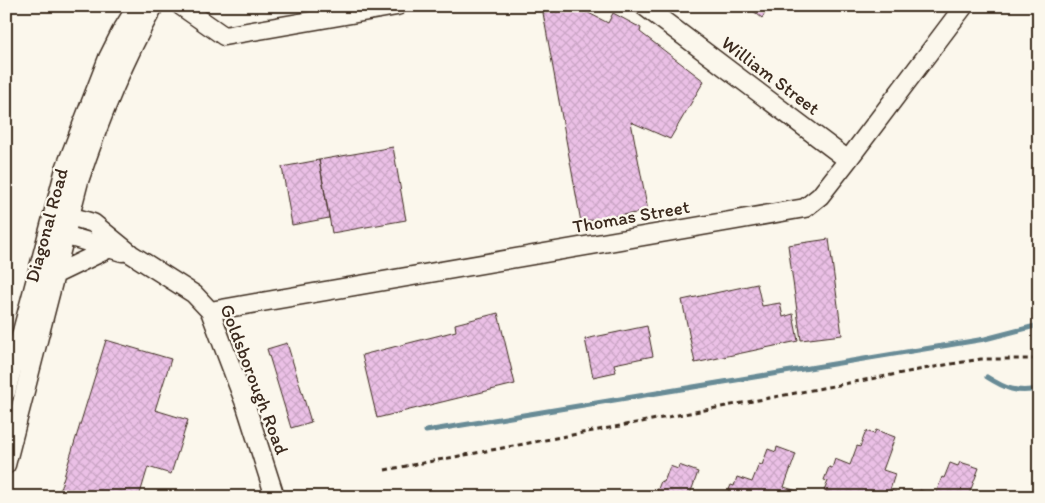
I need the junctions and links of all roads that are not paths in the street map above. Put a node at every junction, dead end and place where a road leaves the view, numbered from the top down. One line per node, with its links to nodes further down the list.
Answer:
1 (136, 6): 8 (street, Diagonal Road)
2 (154, 6): 8 (street, Diagonal Road)
3 (181, 6): 4 (street)
4 (397, 6)
5 (644, 6): 7 (street, William Street)
6 (964, 6): 7 (street, Thomas Street)
7 (848, 160): 12 (street, Thomas Street)
8 (59, 224): 9 (street, Goldsborough Road); 10 (street, Goldsborough Road); 11 (street, Diagonal Road); 13 (street, Diagonal Road)
9 (110, 248): 10 (street, Goldsborough Road); 11 (street)
10 (130, 254): 12 (street, Goldsborough Road)
11 (54, 275): 14 (street, Diagonal Road)
12 (210, 311): 15 (street, Goldsborough Road)
13 (6, 392)
14 (6, 465)
15 (275, 497)

